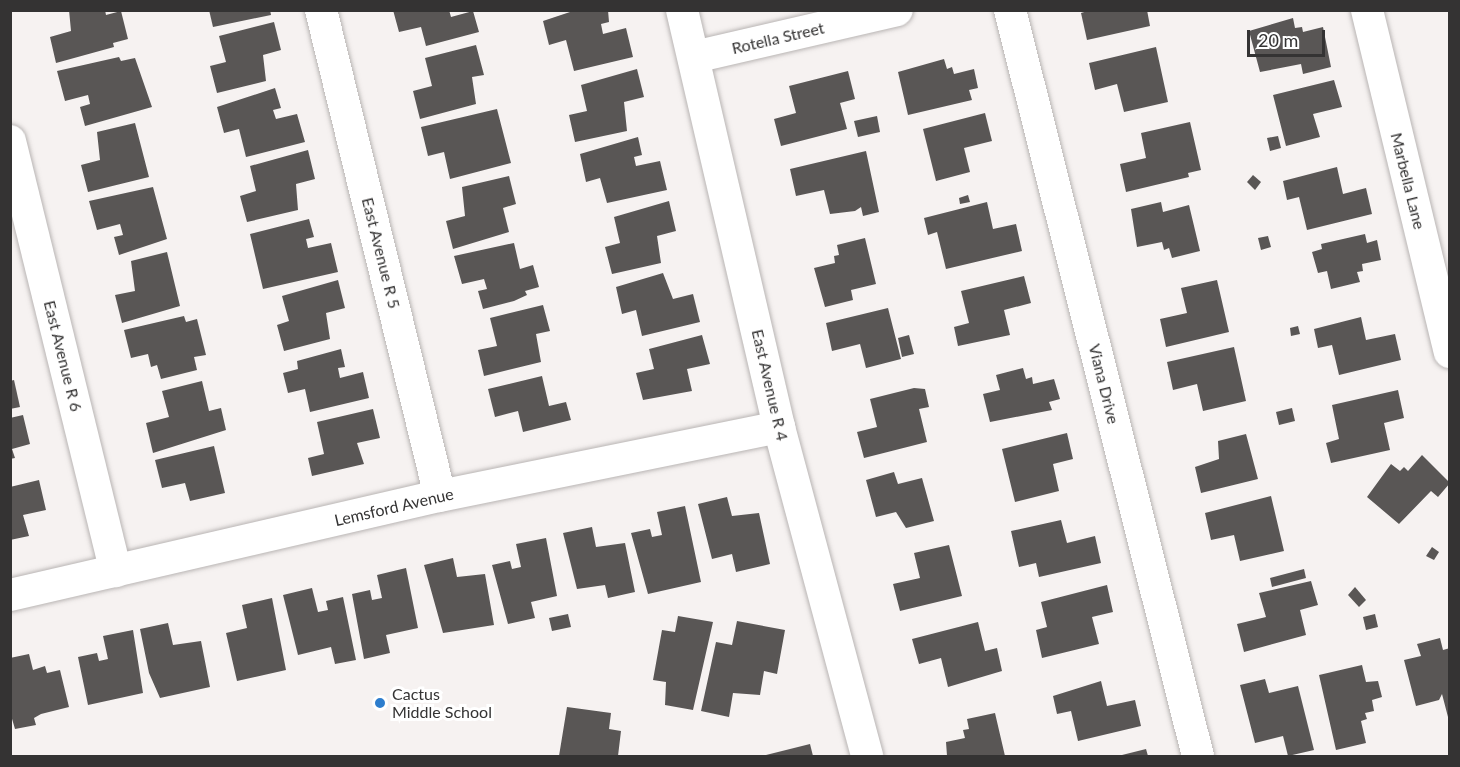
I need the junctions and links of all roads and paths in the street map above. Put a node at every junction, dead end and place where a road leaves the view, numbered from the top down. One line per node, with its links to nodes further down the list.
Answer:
1 (321, 10): 10 (street, East Avenue R 5)
2 (682, 10): 6 (street, East Avenue R 4)
3 (897, 10): 6 (street, Rotella Street)
4 (1010, 10): 14 (street, Viana Drive)
5 (1367, 10): 8 (street, Marbella Lane)
6 (694, 57): 9 (street, East Avenue R 4)
7 (13, 161): 11 (street, East Avenue R 6)
8 (1449, 352)
9 (779, 427): 10 (street, Lemsford Avenue); 13 (street, East Avenue R 4)
10 (440, 496): 11 (street, Lemsford Avenue)
11 (116, 571): 12 (street, Lemsford Avenue)
12 (10, 595)
13 (867, 756)
14 (1198, 756)

